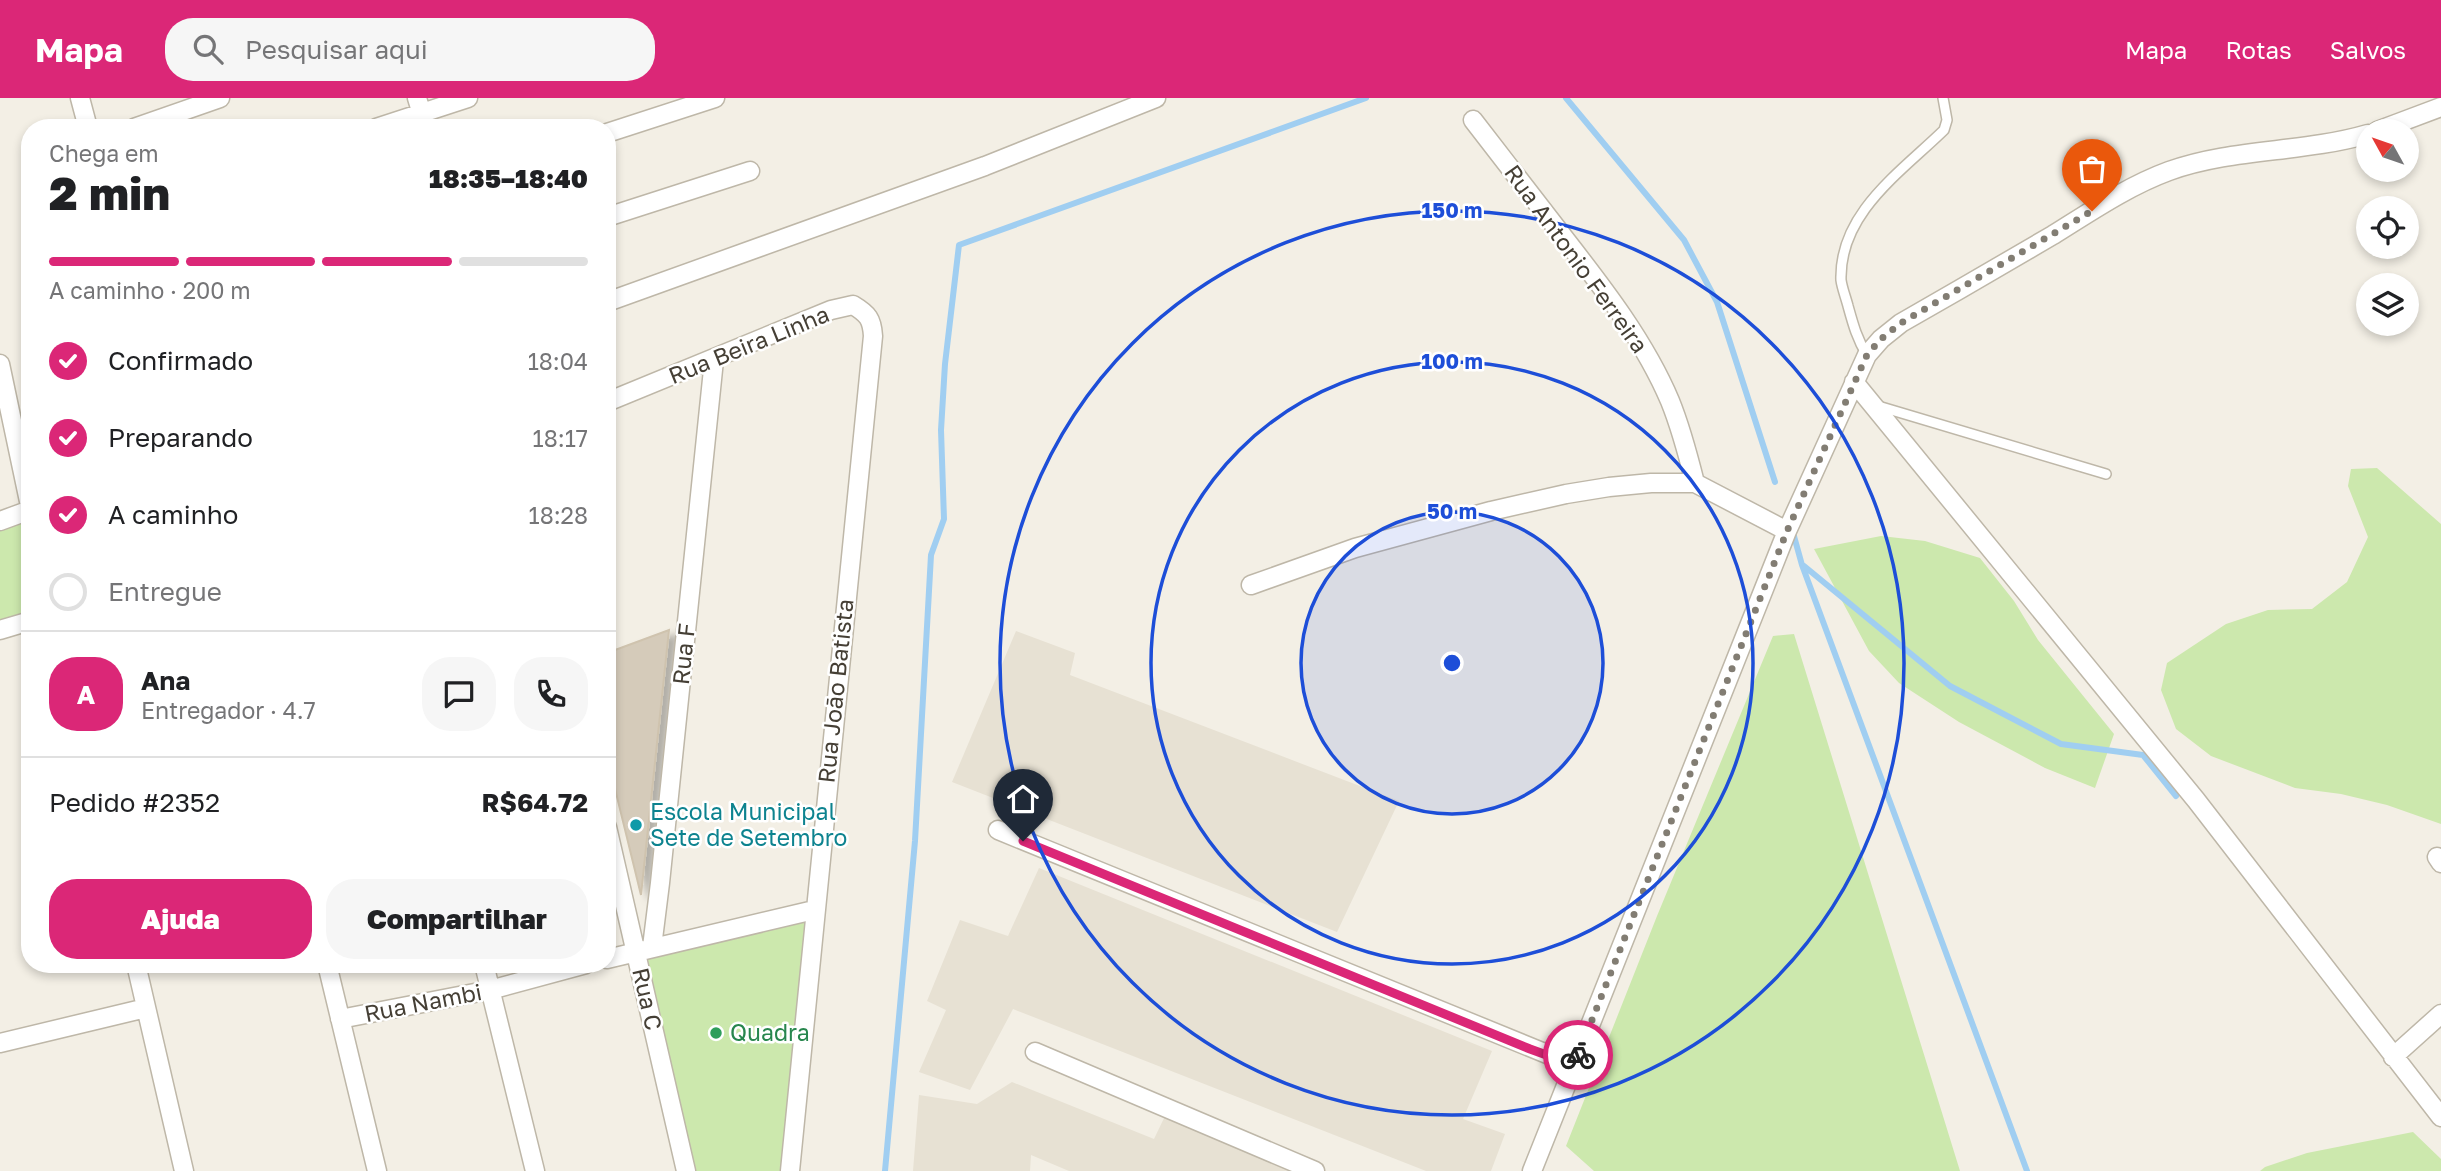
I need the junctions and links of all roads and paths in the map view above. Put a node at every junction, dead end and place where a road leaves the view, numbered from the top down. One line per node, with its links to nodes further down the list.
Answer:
1 (80, 98): 9 (street)
2 (220, 98): 10 (street)
3 (468, 98): 8 (street)
4 (715, 98): 14 (street)
5 (1156, 98): 18 (street)
6 (1943, 98): 20 (lane)
7 (2441, 107): 12 (street)
8 (422, 113): 11 (street)
9 (86, 119)
10 (160, 119)
11 (404, 119)
12 (2409, 119)
13 (1473, 120): 28 (street, Rua Antonio Ferreira)
14 (616, 130)
15 (2356, 137): 20 (street)
16 (750, 171): 17 (street)
17 (616, 214)
18 (616, 299)
19 (873, 336): 21 (street, Rua Beira Linha); 37 (street, Rua Joāo Batista)
20 (1867, 355): 23 (street)
21 (714, 360): 24 (street, Rua Beira Linha); 38 (street, Rua F)
22 (0, 364): 26 (street)
23 (1854, 382): 25 (street); 31 (street)
24 (616, 398)
25 (1873, 405): 27 (lane); 50 (street)
26 (21, 465)
27 (2106, 474)
28 (1695, 483): 31 (street); 32 (street)
29 (21, 512): 30 (street)
30 (0, 521)
31 (1787, 531): 51 (street)
32 (1251, 585)
33 (21, 624): 34 (street)
34 (0, 630)
35 (998, 830): 51 (street)
36 (616, 857): 38 (street, Rua C)
37 (814, 910): 38 (street); 57 (street, Rua Joāo Batista)
38 (644, 949): 39 (street); 56 (street, Rua C)
39 (616, 957)
40 (138, 973): 45 (street)
41 (329, 973): 47 (street)
42 (486, 973): 44 (street)
43 (553, 973): 44 (street, Rua Nambi)
44 (490, 990): 47 (street, Rua Nambi); 55 (street)
45 (146, 1008): 48 (street); 53 (street)
46 (2441, 1014): 50 (street)
47 (340, 1019): 54 (street)
48 (0, 1043)
49 (1035, 1052): 58 (street)
50 (2393, 1057): 52 (street)
51 (1574, 1065): 59 (street)
52 (2441, 1117)
53 (184, 1171)
54 (377, 1171)
55 (535, 1171)
56 (686, 1171)
57 (790, 1171)
58 (1315, 1171)
59 (1532, 1171)

